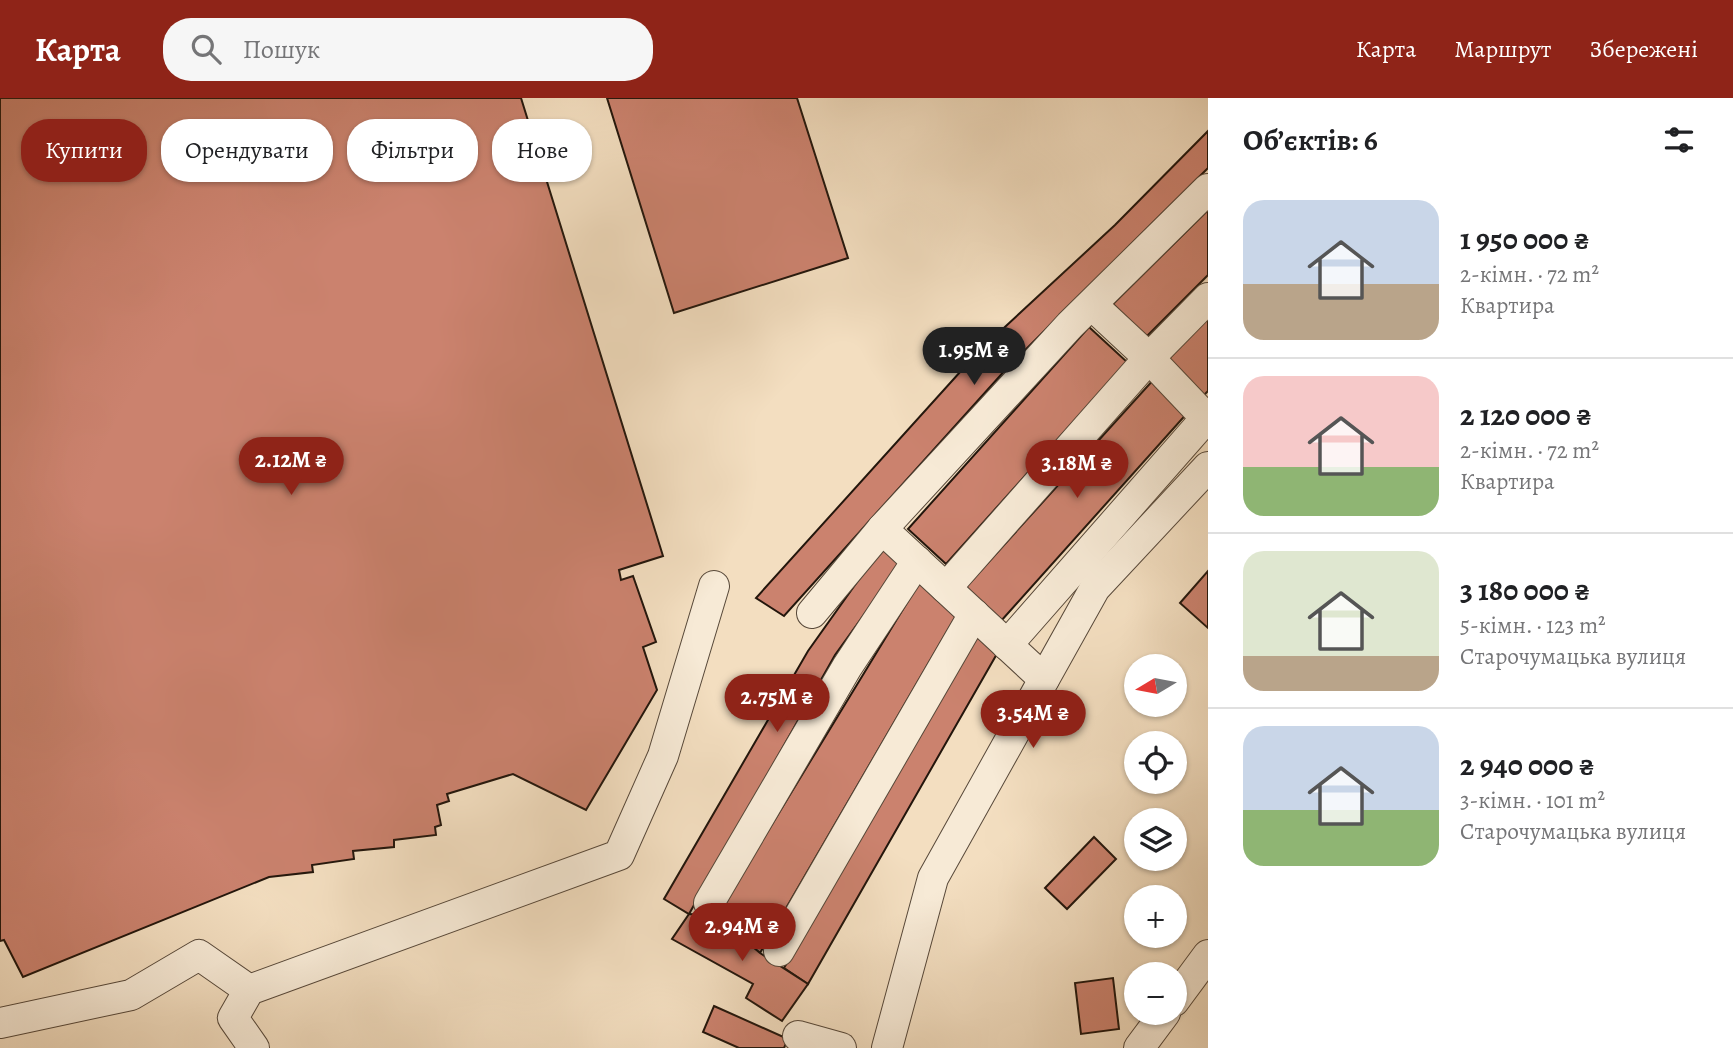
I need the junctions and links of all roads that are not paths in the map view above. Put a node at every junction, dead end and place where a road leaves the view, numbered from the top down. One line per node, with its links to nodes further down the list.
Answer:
1 (1208, 189): 3 (street)
2 (1208, 298): 4 (street)
3 (1092, 305): 4 (street); 7 (street)
4 (1149, 358): 5 (street); 10 (street)
5 (1207, 417): 13 (street)
6 (1208, 467): 14 (street)
7 (882, 529): 8 (street); 11 (street)
8 (917, 561): 10 (street); 15 (street)
9 (714, 586): 19 (street)
10 (946, 588): 12 (street)
11 (812, 612)
12 (974, 614): 13 (street); 16 (street)
13 (1007, 645): 14 (street)
14 (1044, 679): 25 (street)
15 (709, 902)
16 (779, 951)
17 (1208, 955): 18 (street)
18 (1187, 983)
19 (249, 990): 20 (street); 23 (street)
20 (0, 1023)
21 (1156, 1025): 26 (street)
22 (798, 1035): 24 (street)
23 (254, 1048)
24 (842, 1048)
25 (887, 1048)
26 (1139, 1048)

